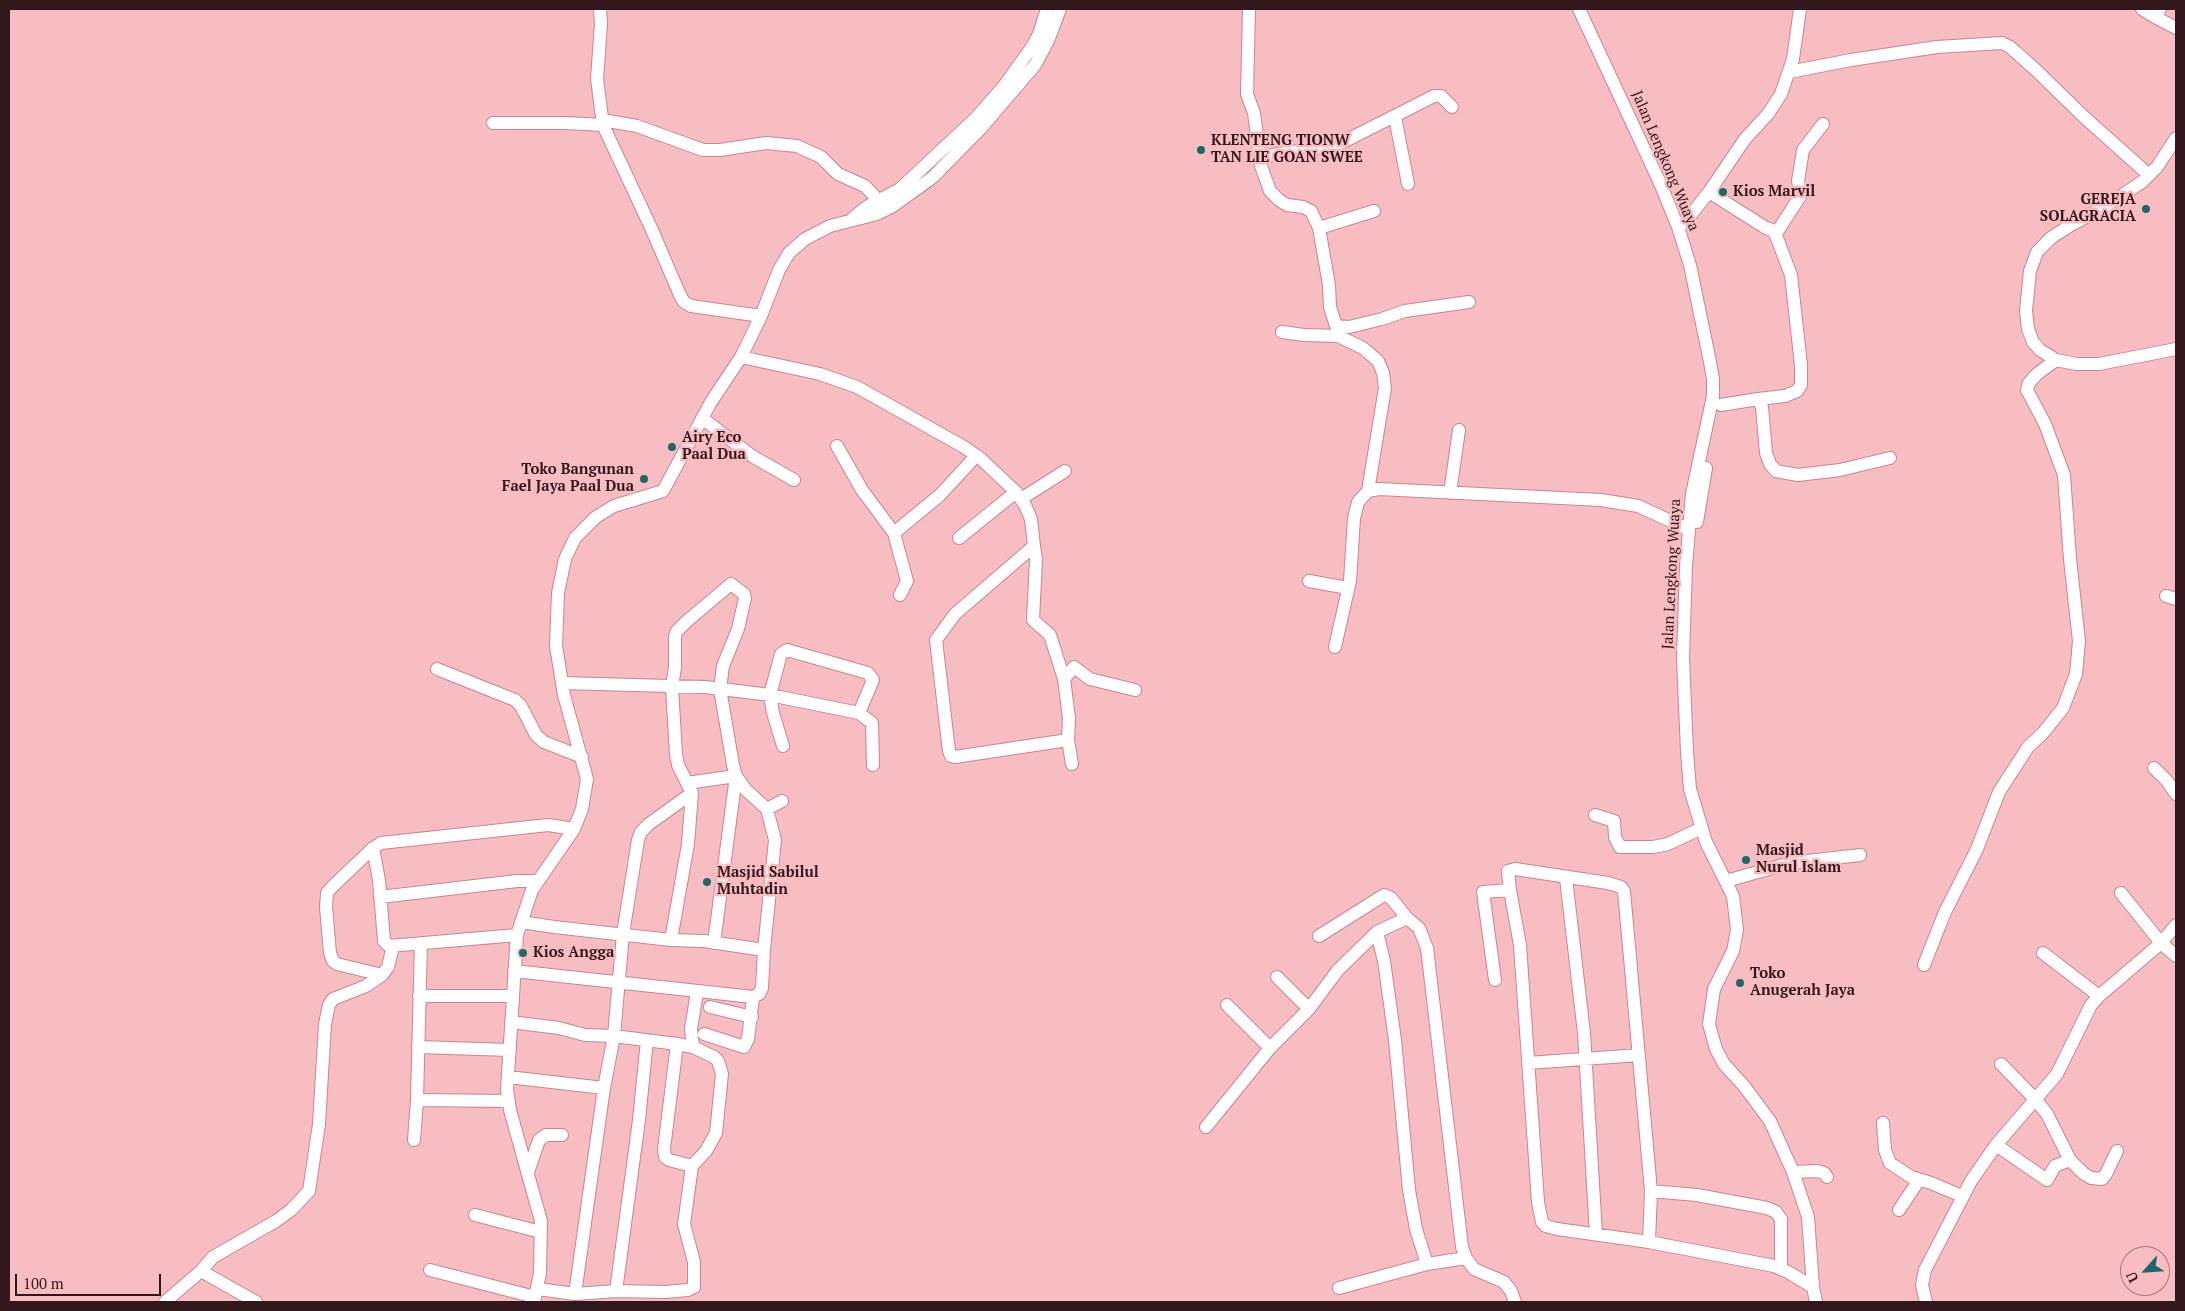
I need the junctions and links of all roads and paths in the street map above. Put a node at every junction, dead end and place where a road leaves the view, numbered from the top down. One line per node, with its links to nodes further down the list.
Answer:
1 (600, 9): 15 (street)
2 (1047, 9): 18 (street)
3 (1060, 9): 18 (street)
4 (1249, 9): 19 (street)
5 (1579, 9): 26 (street, Jalan Lengkong Wuaya)
6 (1588, 9): 26 (street, Jalan Lengkong Wuaya)
7 (1800, 9): 11 (street)
8 (2142, 9): 9 (street)
9 (2158, 13): 10 (street)
10 (2176, 28)
11 (1789, 72): 20 (street); 22 (street)
12 (1452, 107): 13 (street)
13 (1395, 117): 19 (street); 21 (street)
14 (494, 123): 15 (street)
15 (603, 123): 23 (street); 30 (street)
16 (1824, 124): 28 (street)
17 (2176, 138): 20 (street)
18 (951, 150): 23 (street); 25 (street)
19 (1260, 157): 27 (street)
20 (2150, 175): 34 (street)
21 (1408, 184)
22 (1709, 192): 26 (street); 28 (street)
23 (879, 201): 25 (street)
24 (1374, 211): 27 (street)
25 (849, 221): 30 (street)
26 (1681, 225): 36 (street, Jalan Lengkong Wuaya); 47 (street, Jalan Lengkong Wuaya)
27 (1319, 228): 29 (street)
28 (1775, 232): 35 (street)
29 (1469, 302)
30 (761, 316): 33 (street)
31 (1282, 332): 44 (street)
32 (2176, 349): 34 (street)
33 (741, 358): 37 (street); 40 (street)
34 (2056, 360): 101 (street)
35 (1758, 399): 36 (street); 41 (street)
36 (1721, 404): 73 (street, Jalan Lengkong Wuaya)
37 (702, 418): 43 (street); 57 (street)
38 (1459, 430): 45 (street)
39 (837, 446): 48 (street)
40 (976, 456): 46 (street); 48 (street)
41 (1890, 458)
42 (1065, 471): 46 (street)
43 (794, 480)
44 (1368, 491): 45 (street); 52 (street)
45 (1450, 494): 47 (street)
46 (1018, 495): 49 (street); 50 (street)
47 (1688, 529): 73 (street, Jalan Lengkong Wuaya)
48 (894, 533): 53 (street)
49 (958, 538)
50 (1034, 546): 56 (street); 63 (street)
51 (1309, 581): 52 (street)
52 (1348, 588): 54 (street)
53 (900, 595)
54 (1335, 647)
55 (437, 669): 65 (street)
56 (1064, 679): 60 (street); 63 (street)
57 (562, 683): 58 (street); 65 (street)
58 (672, 686): 59 (street); 59 (street); 70 (street)
59 (720, 689): 61 (street); 69 (street)
60 (1135, 690)
61 (770, 694): 62 (street); 62 (street); 64 (street)
62 (859, 713): 67 (street)
63 (1068, 740): 66 (street)
64 (783, 746)
65 (582, 757): 77 (street)
66 (1072, 764)
67 (873, 765)
68 (2154, 768): 71 (street)
69 (736, 776): 70 (street); 74 (street); 94 (street)
70 (689, 788): 90 (street); 93 (street)
71 (2176, 794)
72 (782, 801): 74 (street)
73 (1697, 807): 76 (street, Jalan Lengkong Wuaya)
74 (767, 809): 98 (street)
75 (1596, 815): 76 (street)
76 (1702, 828): 82 (street, Jalan Lengkong Wuaya)
77 (574, 829): 78 (street); 81 (street)
78 (373, 848): 85 (street); 103 (street)
79 (1860, 855): 82 (street)
80 (1566, 878): 83 (street); 125 (street); 126 (street)
81 (538, 881): 85 (street); 87 (street)
82 (1726, 881): 143 (street, Jalan Lengkong Wuaya)
83 (1510, 890): 105 (street); 127 (street)
84 (2121, 893): 96 (street)
85 (380, 897): 97 (street)
86 (1407, 918): 89 (street); 92 (street); 153 (street)
87 (521, 922): 90 (street); 91 (street)
88 (2176, 925): 96 (street)
89 (1377, 932): 114 (street); 154 (street)
90 (623, 934): 93 (street); 106 (street)
91 (516, 935): 95 (street); 102 (street)
92 (1319, 936)
93 (671, 940): 94 (street)
94 (714, 942): 98 (street)
95 (421, 943): 97 (street); 108 (street)
96 (2161, 943): 100 (street); 110 (street)
97 (393, 946): 103 (street)
98 (764, 950): 111 (street)
99 (2043, 953): 110 (street)
100 (2176, 956)
101 (1924, 965)
102 (514, 971): 106 (street); 109 (street)
103 (382, 975): 157 (street)
104 (1277, 977): 114 (street)
105 (1495, 980)
106 (618, 983): 107 (street); 118 (street)
107 (697, 992): 111 (street); 122 (street)
108 (419, 996): 109 (street); 121 (street)
109 (512, 996): 116 (street)
110 (2099, 996): 132 (street)
111 (753, 997): 115 (street)
112 (1227, 1005): 123 (street)
113 (710, 1007): 115 (street)
114 (1309, 1009): 123 (street)
115 (752, 1017): 117 (street)
116 (512, 1022): 118 (street); 124 (street)
117 (704, 1034)
118 (614, 1036): 119 (street); 130 (street)
119 (647, 1040): 120 (street); 160 (street)
120 (678, 1044): 122 (street); 141 (street)
121 (418, 1047): 124 (street); 131 (street)
122 (693, 1048): 141 (street)
123 (1270, 1048): 135 (street)
124 (510, 1050): 129 (street)
125 (1639, 1055): 126 (street); 146 (street)
126 (1586, 1060): 127 (street); 151 (street)
127 (1528, 1063): 151 (street)
128 (2001, 1064): 132 (street)
129 (508, 1077): 130 (street); 133 (street)
130 (604, 1088): 161 (street)
131 (417, 1100): 133 (street); 137 (street)
132 (2036, 1100): 138 (street); 140 (street)
133 (508, 1101): 142 (street)
134 (1883, 1123): 145 (street)
135 (1206, 1127)
136 (562, 1135): 142 (street)
137 (414, 1140)
138 (1996, 1145): 140 (street); 147 (street)
139 (2117, 1151): 140 (street)
140 (2070, 1160)
141 (692, 1166): 160 (street)
142 (528, 1172): 150 (street)
143 (1793, 1172): 144 (street); 159 (street, Jalan Lengkong Wuaya)
144 (1827, 1177)
145 (1919, 1180): 147 (street); 148 (street)
146 (1650, 1191): 152 (street); 155 (street)
147 (1962, 1196): 167 (street)
148 (1899, 1210)
149 (476, 1215): 150 (street)
150 (541, 1232): 162 (street)
151 (1596, 1234): 152 (street)
152 (1649, 1242): 155 (street)
153 (1466, 1258): 154 (street); 165 (street)
154 (1427, 1264): 158 (street)
155 (1781, 1269): 159 (street)
156 (430, 1270): 162 (street)
157 (201, 1271): 163 (street); 164 (street)
158 (1339, 1288)
159 (1812, 1288): 166 (street, Jalan Lengkong Wuaya)
160 (616, 1291): 161 (street)
161 (576, 1294): 162 (street)
162 (536, 1296)
163 (165, 1302)
164 (256, 1302)
165 (1515, 1302)
166 (1816, 1302)
167 (1926, 1302)

